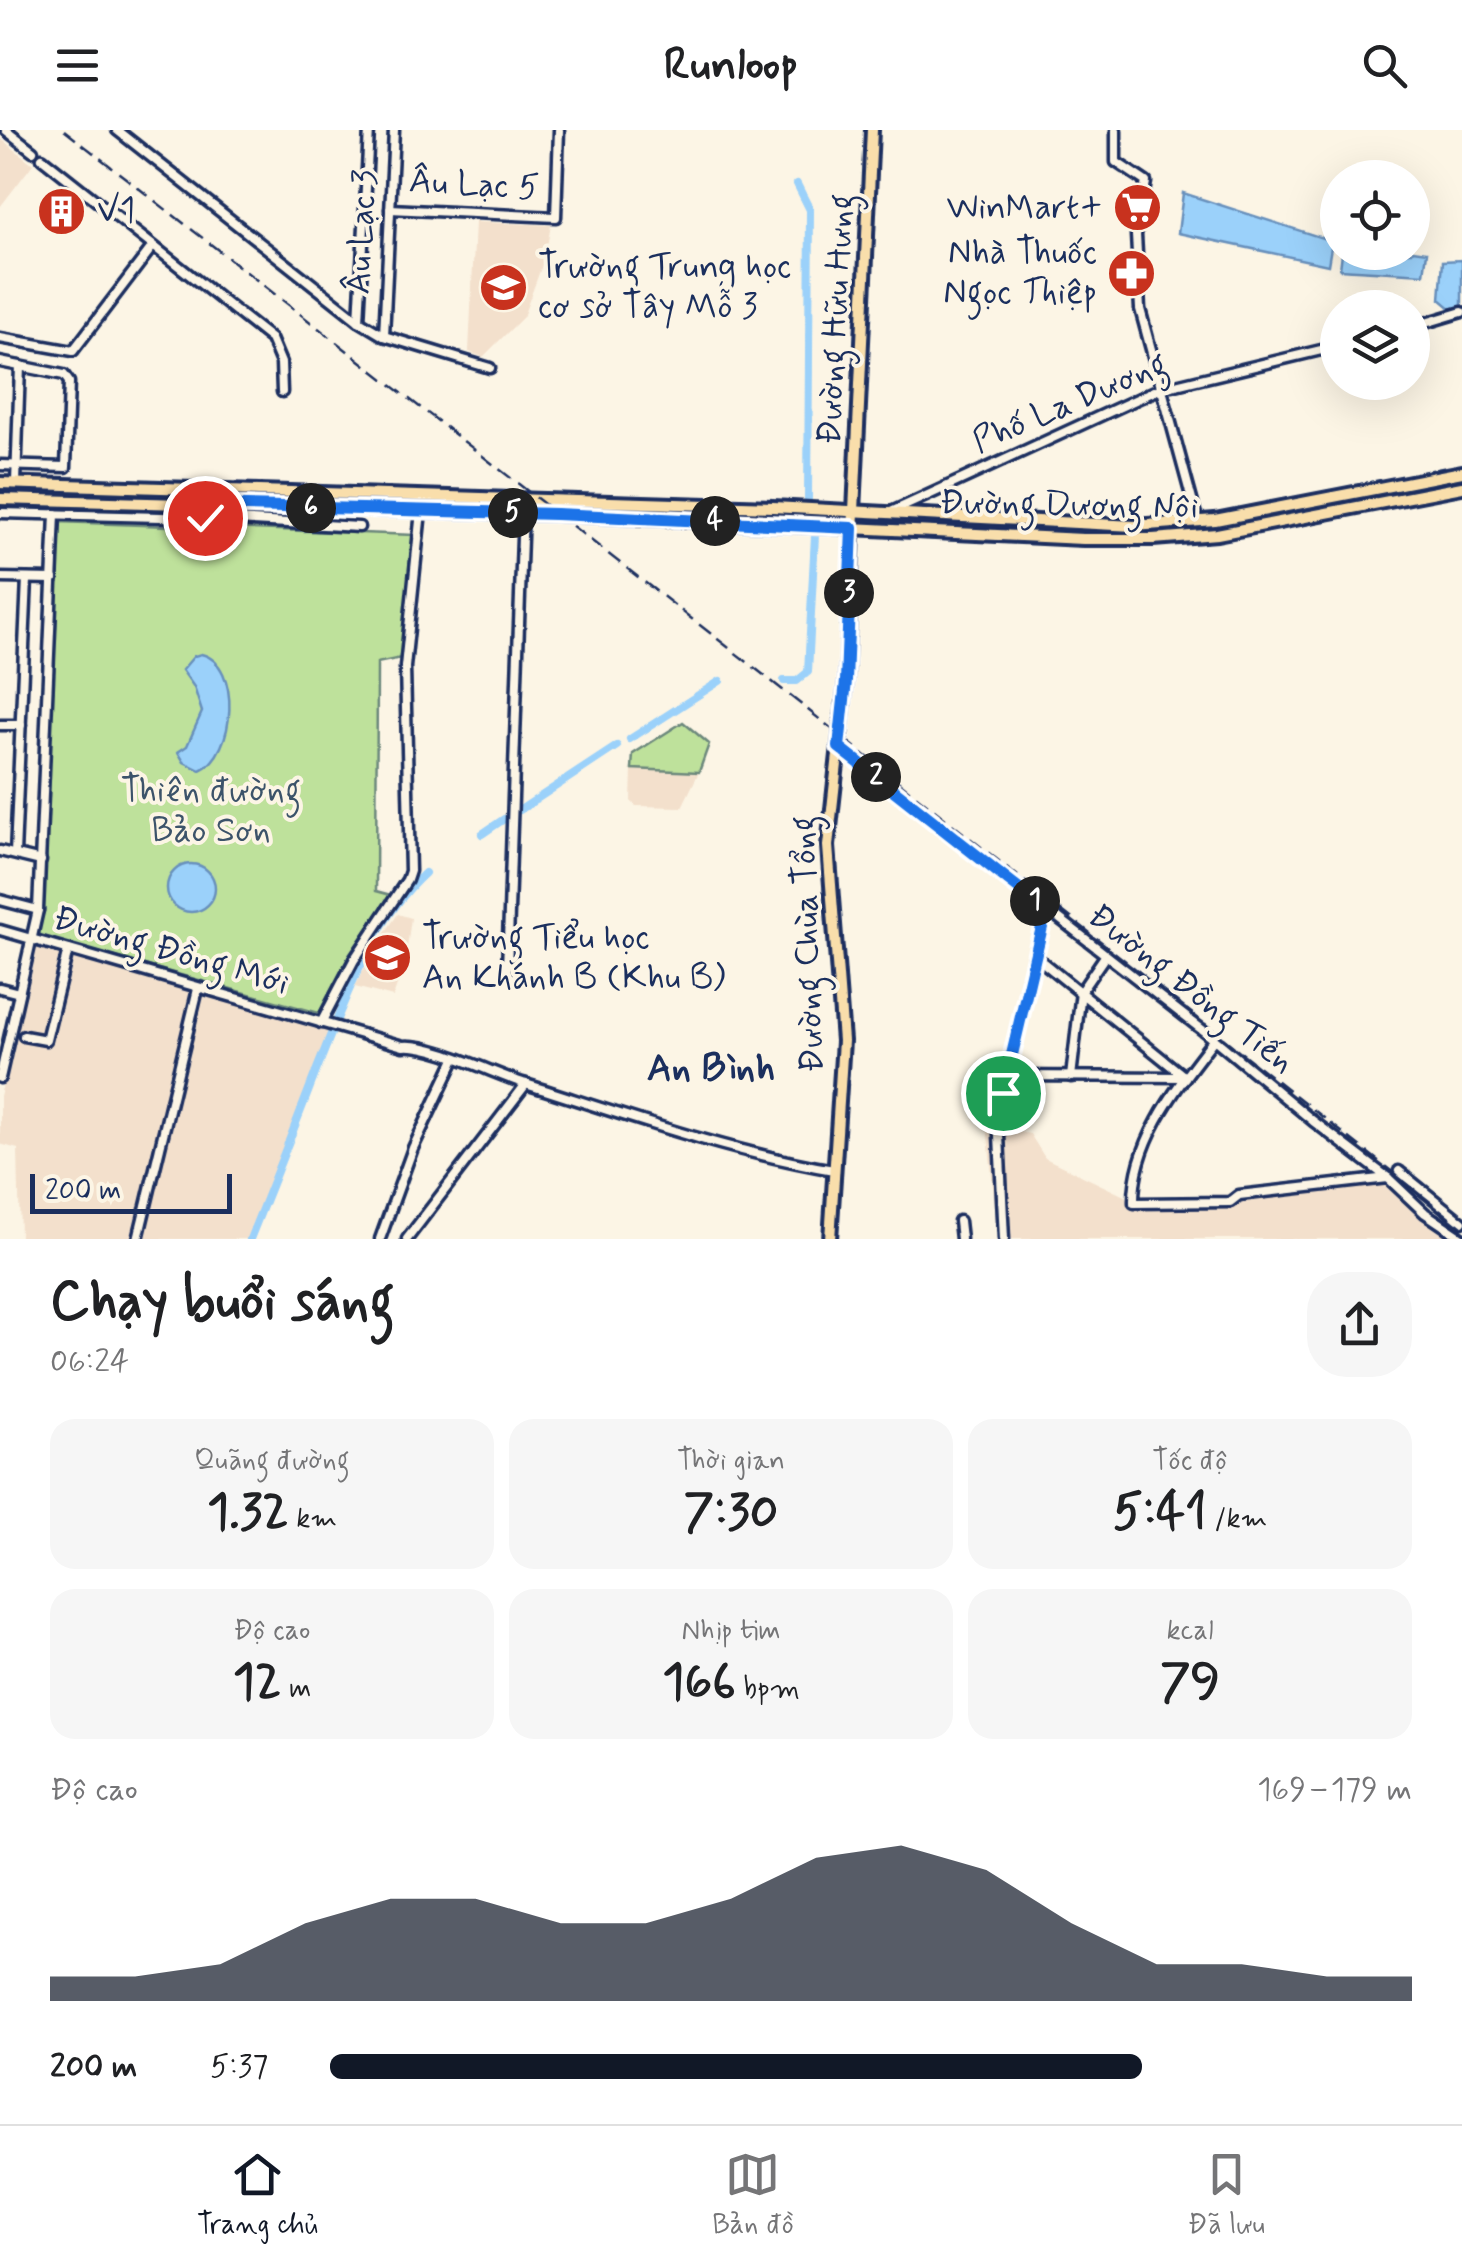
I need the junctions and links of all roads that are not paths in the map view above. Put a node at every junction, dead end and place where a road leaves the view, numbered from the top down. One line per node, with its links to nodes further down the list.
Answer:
1 (6, 130): 8 (street)
2 (116, 130): 13 (street)
3 (369, 130): 13 (street, Âu Lạc 3)
4 (394, 130): 10 (street, Âu Lạc 3)
5 (560, 130): 10 (street, Âu Lạc 5)
6 (872, 130): 37 (main road, Đường Hữu Hưng)
7 (1116, 130): 21 (street)
8 (33, 151)
9 (42, 158): 11 (street)
10 (390, 208): 15 (street, Âu Lạc 3)
11 (153, 246): 16 (street); 22 (street)
12 (1462, 312): 14 (street)
13 (358, 321): 15 (street)
14 (1430, 322)
15 (384, 336): 20 (street)
16 (0, 338)
17 (1320, 350): 21 (street, Phố La Dương)
18 (0, 362): 19 (street)
19 (20, 366): 24 (street); 24 (street)
20 (490, 368)
21 (1159, 389): 39 (street, Phố La Dương); 43 (street)
22 (282, 392)
23 (0, 465): 24 (street)
24 (16, 466): 27 (street)
25 (1462, 472): 43 (main road, Đường Dương Nội)
26 (0, 483): 27 (main road, Đường Dương Nội)
27 (16, 483): 29 (main road, Đường Dương Nội)
28 (1462, 488): 46 (main road, Đường Dương Nội)
29 (223, 489): 30 (main road, Đường Dương Nội); 34 (main road)
30 (357, 493): 32 (main road, Đường Dương Nội); 35 (main road)
31 (0, 498): 33 (main road, Đường Dương Nội)
32 (523, 499): 37 (main road, Đường Dương Nội); 41 (street)
33 (205, 505): 34 (main road, Đường Dương Nội); 42 (street)
34 (224, 506): 35 (main road, Đường Dương Nội)
35 (358, 510): 36 (main road, Đường Dương Nội)
36 (421, 511): 41 (main road, Đường Dương Nội); 69 (street)
37 (852, 511): 39 (main road, Đường Dương Nội); 45 (main road, Đường Hữu Hưng)
38 (0, 513): 40 (street)
39 (888, 513): 43 (main road, Đường Dương Nội)
40 (56, 514): 42 (street); 49 (street)
41 (522, 514): 45 (main road, Đường Dương Nội); 64 (street)
42 (205, 518): 44 (street)
43 (1198, 522): 46 (main road)
44 (359, 526)
45 (852, 528): 46 (main road, Đường Dương Nội); 52 (main road, Đường Chùa Tổng)
46 (1202, 536)
47 (0, 578): 48 (street)
48 (27, 579): 49 (street); 51 (street)
49 (53, 579): 55 (street)
50 (0, 724): 51 (street)
51 (21, 726): 54 (street)
52 (839, 747): 58 (street, Đường Đồng Tiến); 81 (main road, Đường Chùa Tổng)
53 (0, 851): 54 (street)
54 (14, 854): 55 (street)
55 (41, 861): 57 (street)
56 (0, 900): 57 (street)
57 (38, 910): 60 (street)
58 (1046, 910): 62 (street); 63 (street, Đường Đồng Tiến)
59 (0, 930): 60 (street, Đường Đồng Mới)
60 (33, 940): 61 (street, Đường Đồng Mới); 68 (street)
61 (68, 950): 66 (street, Đường Đồng Mới); 70 (street)
62 (1035, 956): 67 (street); 76 (street)
63 (1104, 956): 67 (street); 71 (street, Đường Đồng Tiến)
64 (507, 969)
65 (0, 988): 68 (street)
66 (198, 989): 69 (street, Đường Đồng Mới); 87 (street)
67 (1080, 990): 77 (street); 79 (street)
68 (20, 993): 72 (street)
69 (328, 1024): 74 (street, Đường Đồng Mới)
70 (24, 1036)
71 (1214, 1039): 79 (street); 83 (street, Đường Đồng Tiến)
72 (4, 1040): 78 (street)
73 (445, 1040): 74 (street)
74 (441, 1053): 75 (street, Đường Đồng Mới)
75 (455, 1059): 80 (street, Đường Đồng Mới); 88 (street)
76 (1007, 1076): 77 (street); 92 (street)
77 (1071, 1077): 79 (street)
78 (0, 1078)
79 (1184, 1078): 83 (street)
80 (526, 1084): 81 (street, Đường Đồng Mới); 89 (street)
81 (834, 1170): 90 (main road, Đường Chùa Tổng)
82 (1399, 1171): 85 (street)
83 (1388, 1178): 86 (street, Đường Đồng Tiến)
84 (959, 1220): 91 (street)
85 (1462, 1222)
86 (1462, 1238)
87 (138, 1239)
88 (380, 1239)
89 (406, 1239)
90 (830, 1239)
91 (961, 1239)
92 (1004, 1239)

